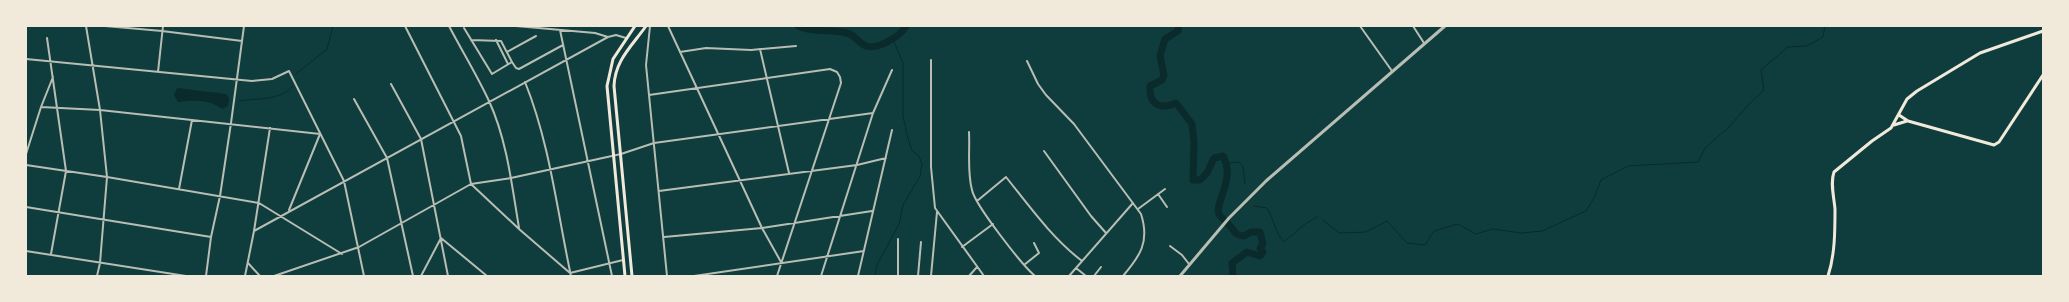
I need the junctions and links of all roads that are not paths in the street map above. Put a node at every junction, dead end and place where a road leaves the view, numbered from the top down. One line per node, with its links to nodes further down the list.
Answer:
1 (86, 26): 39 (street)
2 (105, 26): 18 (street)
3 (163, 26): 18 (street)
4 (244, 26): 25 (street)
5 (406, 26): 61 (street)
6 (449, 26): 53 (street)
7 (516, 26): 16 (street)
8 (635, 26): 22 (main road)
9 (646, 26): 26 (main road)
10 (650, 26): 51 (street)
11 (668, 26): 32 (street)
12 (1360, 26): 42 (street)
13 (1413, 26): 27 (street)
14 (1445, 26): 27 (street)
15 (464, 28): 23 (street)
16 (560, 30): 20 (street); 28 (street)
17 (2043, 30): 58 (main road)
18 (162, 31): 25 (street); 43 (street)
19 (536, 36): 31 (street)
20 (608, 37): 22 (street); 34 (street)
21 (47, 38): 36 (street)
22 (626, 38): 26 (main road); 76 (main road)
23 (471, 40): 24 (street); 40 (street)
24 (496, 40): 31 (street); 40 (street)
25 (242, 41): 47 (street)
26 (634, 41): 75 (main road)
27 (1424, 43): 42 (street)
28 (563, 44): 34 (street); 38 (street)
29 (796, 46): 30 (street)
30 (760, 50): 32 (street); 46 (street)
31 (507, 52): 38 (street)
32 (680, 52): 50 (street)
33 (26, 58): 36 (street)
34 (566, 59): 48 (street); 79 (street)
35 (930, 60): 105 (street)
36 (51, 61): 39 (street); 45 (street)
37 (1027, 61): 98 (street)
38 (512, 62): 40 (street)
39 (91, 64): 43 (street); 56 (street)
40 (508, 64)
41 (892, 70): 57 (street)
42 (1392, 71): 139 (street)
43 (158, 72): 47 (street)
44 (2043, 74): 62 (main road)
45 (53, 76): 54 (street); 55 (street)
46 (767, 78): 50 (street); 59 (street); 64 (street)
47 (238, 79): 63 (street); 69 (street)
48 (525, 82): 53 (street); 82 (street)
49 (391, 84): 71 (street)
50 (696, 89): 51 (street); 70 (street)
51 (649, 95): 72 (street)
52 (354, 99): 77 (street)
53 (489, 101): 61 (street); 87 (street)
54 (41, 107): 55 (street); 74 (street)
55 (58, 108): 56 (street); 83 (street)
56 (100, 110): 60 (street); 86 (street)
57 (873, 113): 59 (street); 81 (street)
58 (1899, 115): 62 (main road); 65 (main road)
59 (830, 118): 64 (street); 84 (street)
60 (192, 120): 63 (street); 91 (street)
61 (455, 121): 71 (street); 90 (street)
62 (1908, 121): 65 (main road)
63 (231, 123): 66 (street); 95 (street)
64 (778, 124): 70 (street); 85 (street)
65 (1894, 125): 175 (main road)
66 (270, 128): 69 (street); 97 (street)
67 (892, 130): 78 (street)
68 (969, 132): 96 (street)
69 (320, 134): 89 (street); 103 (street)
70 (719, 135): 72 (street); 88 (street)
71 (421, 139): 77 (street); 99 (street)
72 (654, 143): 75 (street); 93 (street)
73 (1044, 151): 118 (street)
74 (26, 154)
75 (621, 154): 76 (street); 117 (main road)
76 (614, 156): 79 (street); 116 (main road)
77 (387, 158): 89 (street); 111 (street)
78 (886, 158): 81 (street); 104 (street)
79 (588, 162): 82 (street); 138 (street)
80 (26, 165): 83 (street)
81 (857, 165): 84 (street); 107 (street)
82 (551, 169): 87 (street); 144 (street)
83 (66, 171): 86 (street); 106 (street)
84 (812, 171): 85 (street); 110 (street)
85 (789, 173): 88 (street)
86 (107, 176): 91 (street); 109 (street)
87 (510, 178): 90 (street); 114 (street)
88 (740, 180): 93 (street); 113 (street)
89 (344, 181): 103 (street); 126 (street)
90 (471, 184): 99 (street); 114 (street)
91 (179, 189): 95 (street)
92 (1165, 189): 94 (street)
93 (660, 190): 120 (street)
94 (1158, 194): 101 (street); 102 (street)
95 (220, 196): 97 (street); 119 (street)
96 (977, 201): 112 (street); 134 (street)
97 (259, 203): 108 (street); 115 (street)
98 (1133, 203): 102 (street); 118 (street)
99 (435, 204): 111 (street); 121 (street)
100 (26, 207): 106 (street)
101 (1167, 207)
102 (1138, 209): 173 (street)
103 (288, 211): 108 (street)
104 (872, 211): 107 (street); 129 (street)
105 (937, 211): 127 (street); 166 (street)
106 (60, 212): 109 (street); 130 (street)
107 (841, 215): 110 (street); 132 (street)
108 (282, 216): 115 (street); 131 (street)
109 (103, 218): 119 (street); 136 (street)
110 (796, 222): 113 (street); 135 (street)
111 (400, 224): 126 (street); 152 (street)
112 (993, 224): 127 (street); 140 (street)
113 (762, 228): 120 (street); 135 (street)
114 (519, 229): 144 (street)
115 (254, 231): 137 (street)
116 (621, 232): 117 (main road); 133 (main road)
117 (627, 232): 158 (main road)
118 (1106, 233): 134 (street)
119 (211, 237): 147 (street)
120 (664, 237): 159 (street)
121 (441, 238): 153 (street); 154 (street); 155 (street)
122 (898, 239): 164 (street)
123 (921, 242): 165 (street)
124 (1034, 243): 140 (street)
125 (1170, 246): 139 (street)
126 (359, 247): 131 (street); 151 (street)
127 (962, 247): 141 (street)
128 (26, 251): 130 (street)
129 (864, 251): 132 (street); 163 (street)
130 (51, 254): 136 (street)
131 (342, 254): 150 (street)
132 (828, 256): 135 (street); 162 (street)
133 (624, 260): 138 (street); 157 (main road)
134 (1082, 261): 143 (street)
135 (782, 262): 160 (street); 161 (street)
136 (100, 263): 145 (street); 146 (street)
137 (248, 263): 148 (street); 149 (street)
138 (610, 264): 144 (street); 156 (street)
139 (1189, 264): 174 (street)
140 (1024, 265): 169 (street)
141 (977, 267): 167 (street); 168 (street)
142 (1101, 267): 172 (street)
143 (1076, 268): 170 (street); 171 (street)
144 (570, 275)
145 (97, 276)
146 (186, 276)
147 (206, 276)
148 (245, 276)
149 (260, 276)
150 (274, 276)
151 (364, 276)
152 (413, 276)
153 (420, 276)
154 (448, 276)
155 (487, 276)
156 (612, 276)
157 (624, 276)
158 (632, 276)
159 (667, 276)
160 (694, 276)
161 (777, 276)
162 (821, 276)
163 (858, 276)
164 (898, 276)
165 (918, 276)
166 (931, 276)
167 (970, 276)
168 (984, 276)
169 (1036, 276)
170 (1069, 276)
171 (1086, 276)
172 (1094, 276)
173 (1123, 276)
174 (1180, 276)
175 (1828, 276)

